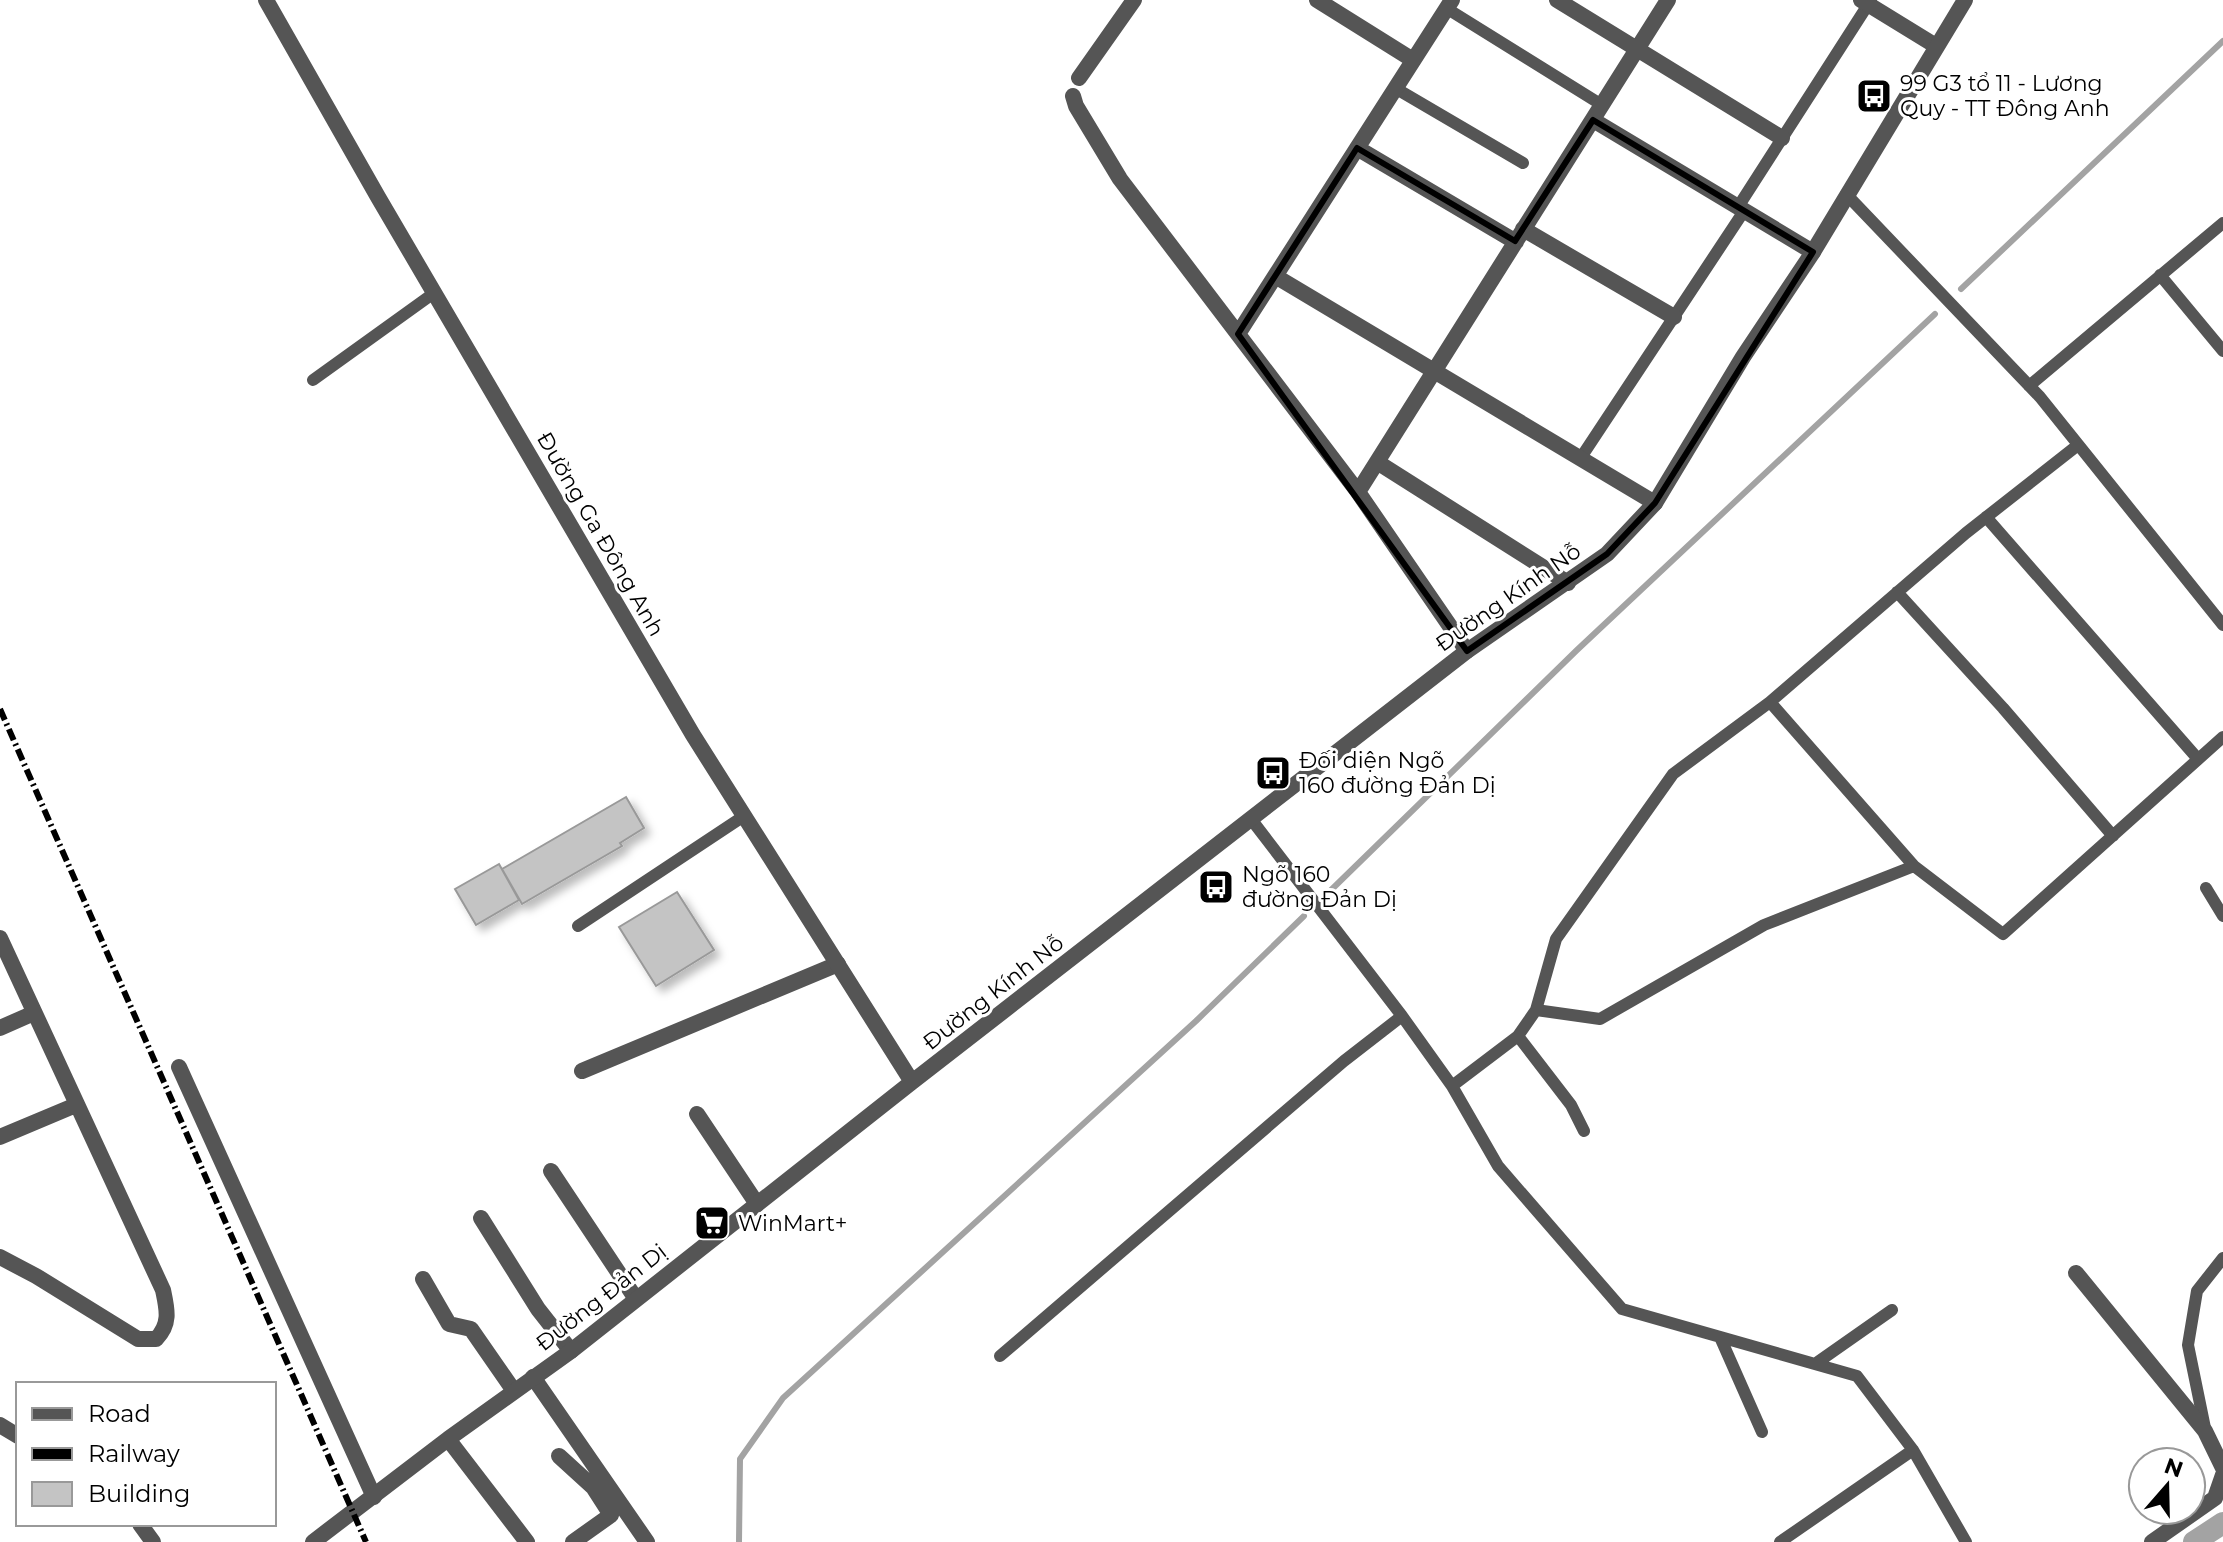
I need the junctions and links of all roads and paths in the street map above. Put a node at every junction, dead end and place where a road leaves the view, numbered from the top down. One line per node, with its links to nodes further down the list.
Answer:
1 (266, 0): 26 (street, Đường Ga Đông Anh)
2 (1317, 0): 11 (street)
3 (1557, 0): 10 (street)
4 (1668, 0): 10 (street)
5 (1965, 0): 9 (street, Đường Kính Nỗ)
6 (1866, 1): 9 (street); 16 (lane)
7 (1126, 3): 12 (street)
8 (1449, 4): 11 (street); 15 (lane)
9 (1936, 46): 19 (street, Đường Kính Nỗ)
10 (1637, 49): 15 (street); 16 (street)
11 (1413, 60): 13 (street)
12 (1079, 78)
13 (1395, 88): 17 (street); 18 (lane)
14 (1073, 96): 28 (street)
15 (1597, 112): 20 (street); 22 (street)
16 (1782, 138): 20 (lane)
17 (1357, 148): 22 (street); 25 (street)
18 (1523, 163)
19 (1846, 194): 23 (street, Đường Kính Nỗ); 32 (lane)
20 (1741, 209): 23 (street); 27 (lane)
21 (2223, 223): 24 (lane)
22 (1520, 235): 27 (street); 30 (street)
23 (1813, 252): 37 (street, Đường Kính Nỗ)
24 (2160, 275): 29 (lane); 32 (lane)
25 (1275, 276): 28 (street); 30 (street)
26 (434, 293): 31 (lane); 46 (street, Đường Ga Đông Anh)
27 (1674, 317): 34 (lane)
28 (1238, 334): 36 (street)
29 (2223, 351)
30 (1434, 371): 34 (street); 35 (street)
31 (313, 380)
32 (2029, 386): 33 (lane)
33 (2078, 445): 38 (lane); 41 (lane)
34 (1580, 459): 37 (street)
35 (1377, 462): 36 (street); 39 (street)
36 (1358, 492): 42 (street)
37 (1655, 503): 39 (street, Đường Kính Nỗ)
38 (1986, 517): 40 (lane); 45 (lane)
39 (1568, 583): 42 (street, Đường Kính Nỗ)
40 (1897, 592): 43 (lane); 48 (lane)
41 (2223, 625)
42 (1467, 651): 47 (street, Đường Kính Nỗ)
43 (1770, 702): 49 (lane); 55 (lane)
44 (2223, 737): 45 (lane)
45 (2198, 759): 48 (lane)
46 (744, 816): 52 (lane); 54 (street, Đường Ga Đông Anh)
47 (1251, 819): 57 (lane); 62 (street, Đường Kính Nỗ)
48 (2113, 836): 49 (lane)
49 (1914, 866): 55 (lane)
50 (2206, 888): 51 (lane)
51 (2223, 916)
52 (578, 926)
53 (0, 938): 56 (street)
54 (838, 964): 61 (street); 62 (street, Đường Ga Đông Anh)
55 (1536, 1010): 59 (lane)
56 (34, 1013): 58 (street); 64 (street)
57 (1402, 1016): 63 (lane); 79 (lane)
58 (0, 1028)
59 (1518, 1036): 63 (lane); 66 (lane)
60 (179, 1067): 90 (street)
61 (582, 1071)
62 (912, 1082): 69 (street, Đường Đản Dị)
63 (1452, 1086): 77 (lane)
64 (76, 1105): 67 (street); 71 (street)
65 (697, 1114): 69 (street)
66 (1584, 1131)
67 (0, 1137)
68 (551, 1171): 75 (street)
69 (757, 1204): 75 (street, Đường Đản Dị)
70 (481, 1218): 78 (street)
71 (0, 1257)
72 (2223, 1258): 83 (lane)
73 (2076, 1273): 83 (street)
74 (423, 1279): 82 (street)
75 (636, 1299): 78 (street, Đường Đản Dị)
76 (1892, 1310): 80 (lane)
77 (1720, 1337): 80 (lane); 84 (lane)
78 (571, 1351): 81 (street, Đường Đản Dị)
79 (1000, 1356)
80 (1815, 1364): 86 (lane)
81 (533, 1377): 82 (street, Đường Đản Dị); 94 (street)
82 (514, 1391): 85 (street, Đường Đản Dị)
83 (2205, 1431): 88 (street)
84 (1762, 1432)
85 (448, 1439): 90 (street, Đường Đản Dị); 92 (street)
86 (1913, 1450): 95 (lane); 96 (lane)
87 (559, 1456): 93 (street)
88 (2223, 1468)
89 (2223, 1475): 97 (street)
90 (374, 1497): 91 (street, Đường Đản Dị)
91 (313, 1542)
92 (527, 1542)
93 (573, 1542)
94 (647, 1542)
95 (1780, 1542)
96 (1966, 1542)
97 (2152, 1542)

